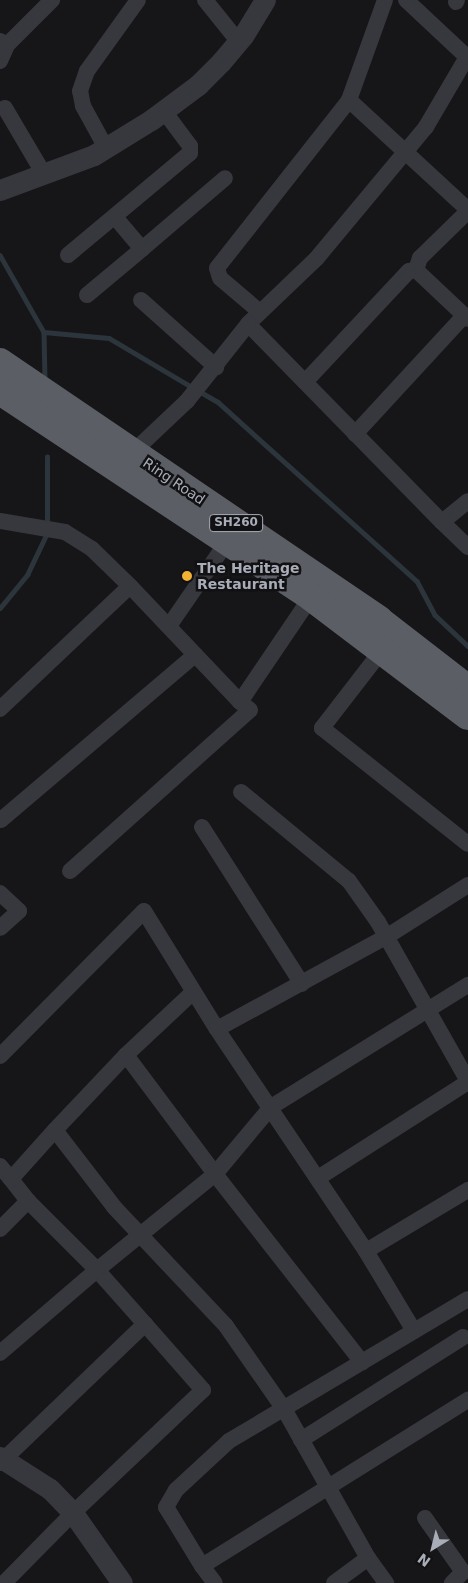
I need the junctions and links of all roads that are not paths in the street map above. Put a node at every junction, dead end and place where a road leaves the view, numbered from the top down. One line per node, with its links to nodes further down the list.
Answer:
1 (52, 0): 8 (street)
2 (138, 0): 14 (street)
3 (205, 0): 7 (street)
4 (265, 0): 7 (street)
5 (385, 0): 11 (street)
6 (406, 0): 9 (street)
7 (238, 41): 13 (street)
8 (3, 43): 10 (street)
9 (468, 57): 15 (street)
10 (0, 61)
11 (349, 100): 15 (street); 26 (street)
12 (6, 108): 16 (street)
13 (164, 111): 14 (street); 20 (street)
14 (106, 148): 16 (street)
15 (406, 151): 19 (street); 26 (street)
16 (45, 176): 18 (street)
17 (224, 178): 21 (street)
18 (2, 189)
19 (468, 210): 23 (street)
20 (115, 217): 21 (street); 22 (street)
21 (142, 249): 24 (street)
22 (68, 255)
23 (416, 270): 27 (street); 31 (street)
24 (87, 295)
25 (141, 300): 30 (street)
26 (260, 312): 28 (street)
27 (466, 317): 33 (street)
28 (248, 324): 30 (street); 31 (street)
29 (0, 362): 34 (highway, Ring Road / SH260)
30 (213, 370): 34 (street)
31 (305, 382): 33 (street)
32 (0, 391): 38 (highway, Ring Road / SH260)
33 (355, 434): 37 (street)
34 (132, 452): 45 (highway, Ring Road / SH260)
35 (468, 502): 37 (street)
36 (0, 521): 40 (street)
37 (442, 522): 39 (street)
38 (227, 542): 41 (highway, Ring Road / SH260); 42 (street)
39 (468, 547)
40 (130, 586): 42 (street); 47 (street)
41 (311, 597): 43 (highway, Ring Road / SH260); 46 (street)
42 (169, 626): 44 (street)
43 (383, 649): 48 (highway, Ring Road / SH260); 52 (street)
44 (195, 656): 46 (street); 50 (street)
45 (468, 689)
46 (240, 702): 53 (street)
47 (0, 709)
48 (468, 716)
49 (241, 792): 57 (street)
50 (1, 820)
51 (202, 827): 58 (street)
52 (468, 844)
53 (70, 871)
54 (468, 885): 57 (street)
55 (0, 893): 56 (street)
56 (0, 928)
57 (386, 937): 58 (street); 61 (street)
58 (302, 984): 62 (street)
59 (468, 985): 61 (street)
60 (194, 992): 62 (street); 63 (street); 64 (street)
61 (427, 1008): 65 (street); 66 (street)
62 (217, 1029): 66 (street)
63 (126, 1055): 67 (street); 69 (street)
64 (0, 1056)
65 (468, 1082): 70 (street)
66 (271, 1107): 69 (street); 70 (street)
67 (55, 1130): 71 (street); 75 (street)
68 (0, 1166): 71 (street)
69 (214, 1174): 75 (street); 83 (street)
70 (318, 1178): 76 (street)
71 (11, 1179): 73 (street)
72 (468, 1190): 76 (street)
73 (28, 1201): 74 (street); 77 (street)
74 (0, 1229)
75 (139, 1233): 77 (street); 85 (street)
76 (366, 1251): 80 (street)
77 (96, 1270): 79 (street); 82 (street)
78 (468, 1300): 80 (street)
79 (145, 1324): 87 (street); 89 (street)
80 (414, 1331): 83 (street)
81 (463, 1337): 86 (street)
82 (0, 1353)
83 (362, 1362): 85 (street)
84 (468, 1400): 88 (street)
85 (284, 1409): 86 (street); 92 (street)
86 (301, 1440): 88 (street)
87 (1, 1460): 89 (street)
88 (327, 1490): 91 (street); 92 (street)
89 (73, 1513): 93 (street); 94 (street)
90 (424, 1518): 98 (street)
91 (368, 1558): 96 (street); 97 (street)
92 (202, 1566): 95 (street)
93 (4, 1583)
94 (122, 1583)
95 (215, 1583)
96 (334, 1583)
97 (386, 1583)
98 (452, 1583)

